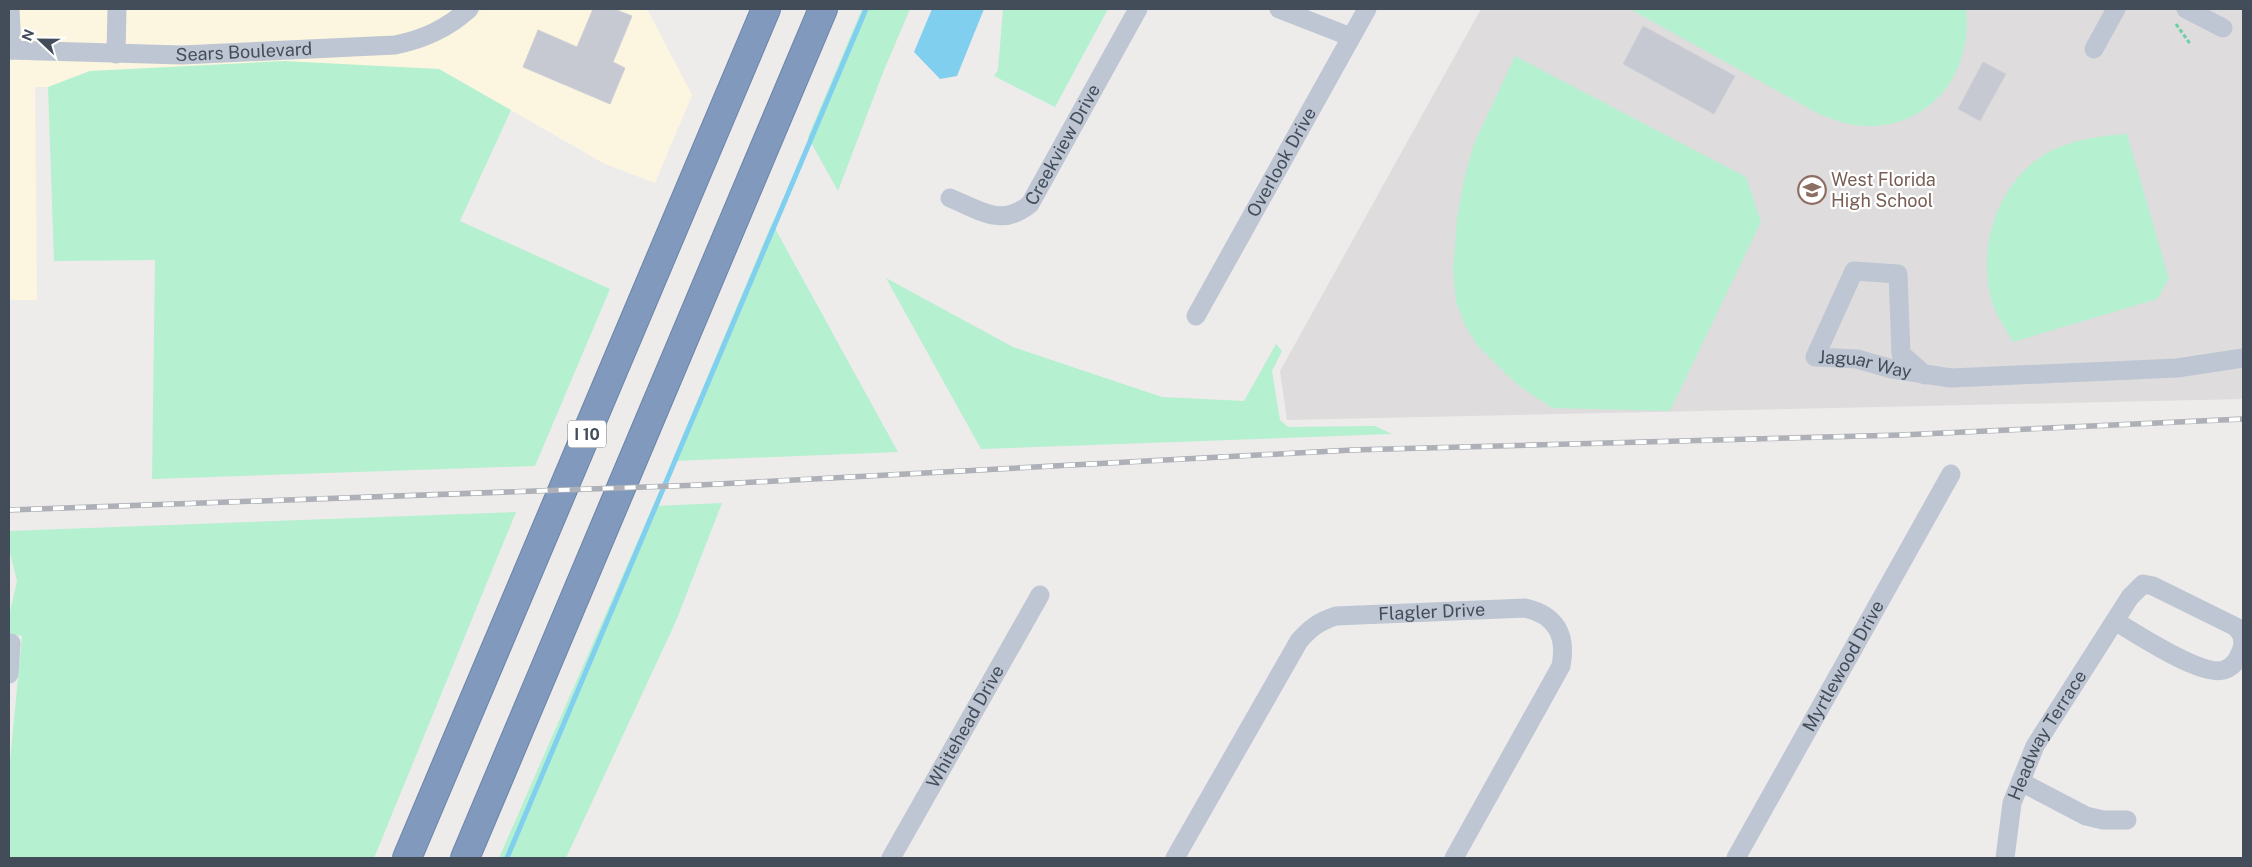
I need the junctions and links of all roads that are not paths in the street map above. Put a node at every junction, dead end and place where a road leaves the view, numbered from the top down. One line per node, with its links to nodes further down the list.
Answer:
1 (10, 9): 14 (street)
2 (116, 9): 15 (street)
3 (469, 9): 15 (street, Sears Boulevard)
4 (766, 9): 28 (highway, I 10)
5 (823, 9): 29 (highway)
6 (1138, 9): 16 (street, Creekview Drive)
7 (1279, 9): 12 (street)
8 (1367, 9): 12 (street, Overlook Drive)
9 (2116, 9): 13 (street)
10 (2179, 13): 11 (street)
11 (2223, 28)
12 (1351, 37): 17 (street, Overlook Drive)
13 (2094, 49)
14 (10, 50): 15 (street, Sears Boulevard)
15 (116, 54)
16 (950, 198)
17 (1196, 316)
18 (2243, 358): 19 (street, Jaguar Way)
19 (1926, 375): 19 (street, Jaguar Way)
20 (1951, 474): 33 (street, Myrtlewood Drive)
21 (1040, 595): 30 (street, Whitehead Drive)
22 (2115, 621): 24 (street, Headway Terrace); 24 (street, Headway Terrace); 26 (street, Headway Terrace)
23 (12, 643): 25 (street)
24 (2243, 645)
25 (9, 674)
26 (2021, 782): 27 (street); 34 (street, Headway Terrace)
27 (2127, 820)
28 (407, 858)
29 (465, 858)
30 (891, 858)
31 (1176, 858): 32 (street, Flagler Drive)
32 (1454, 858)
33 (1736, 858)
34 (2005, 858)

